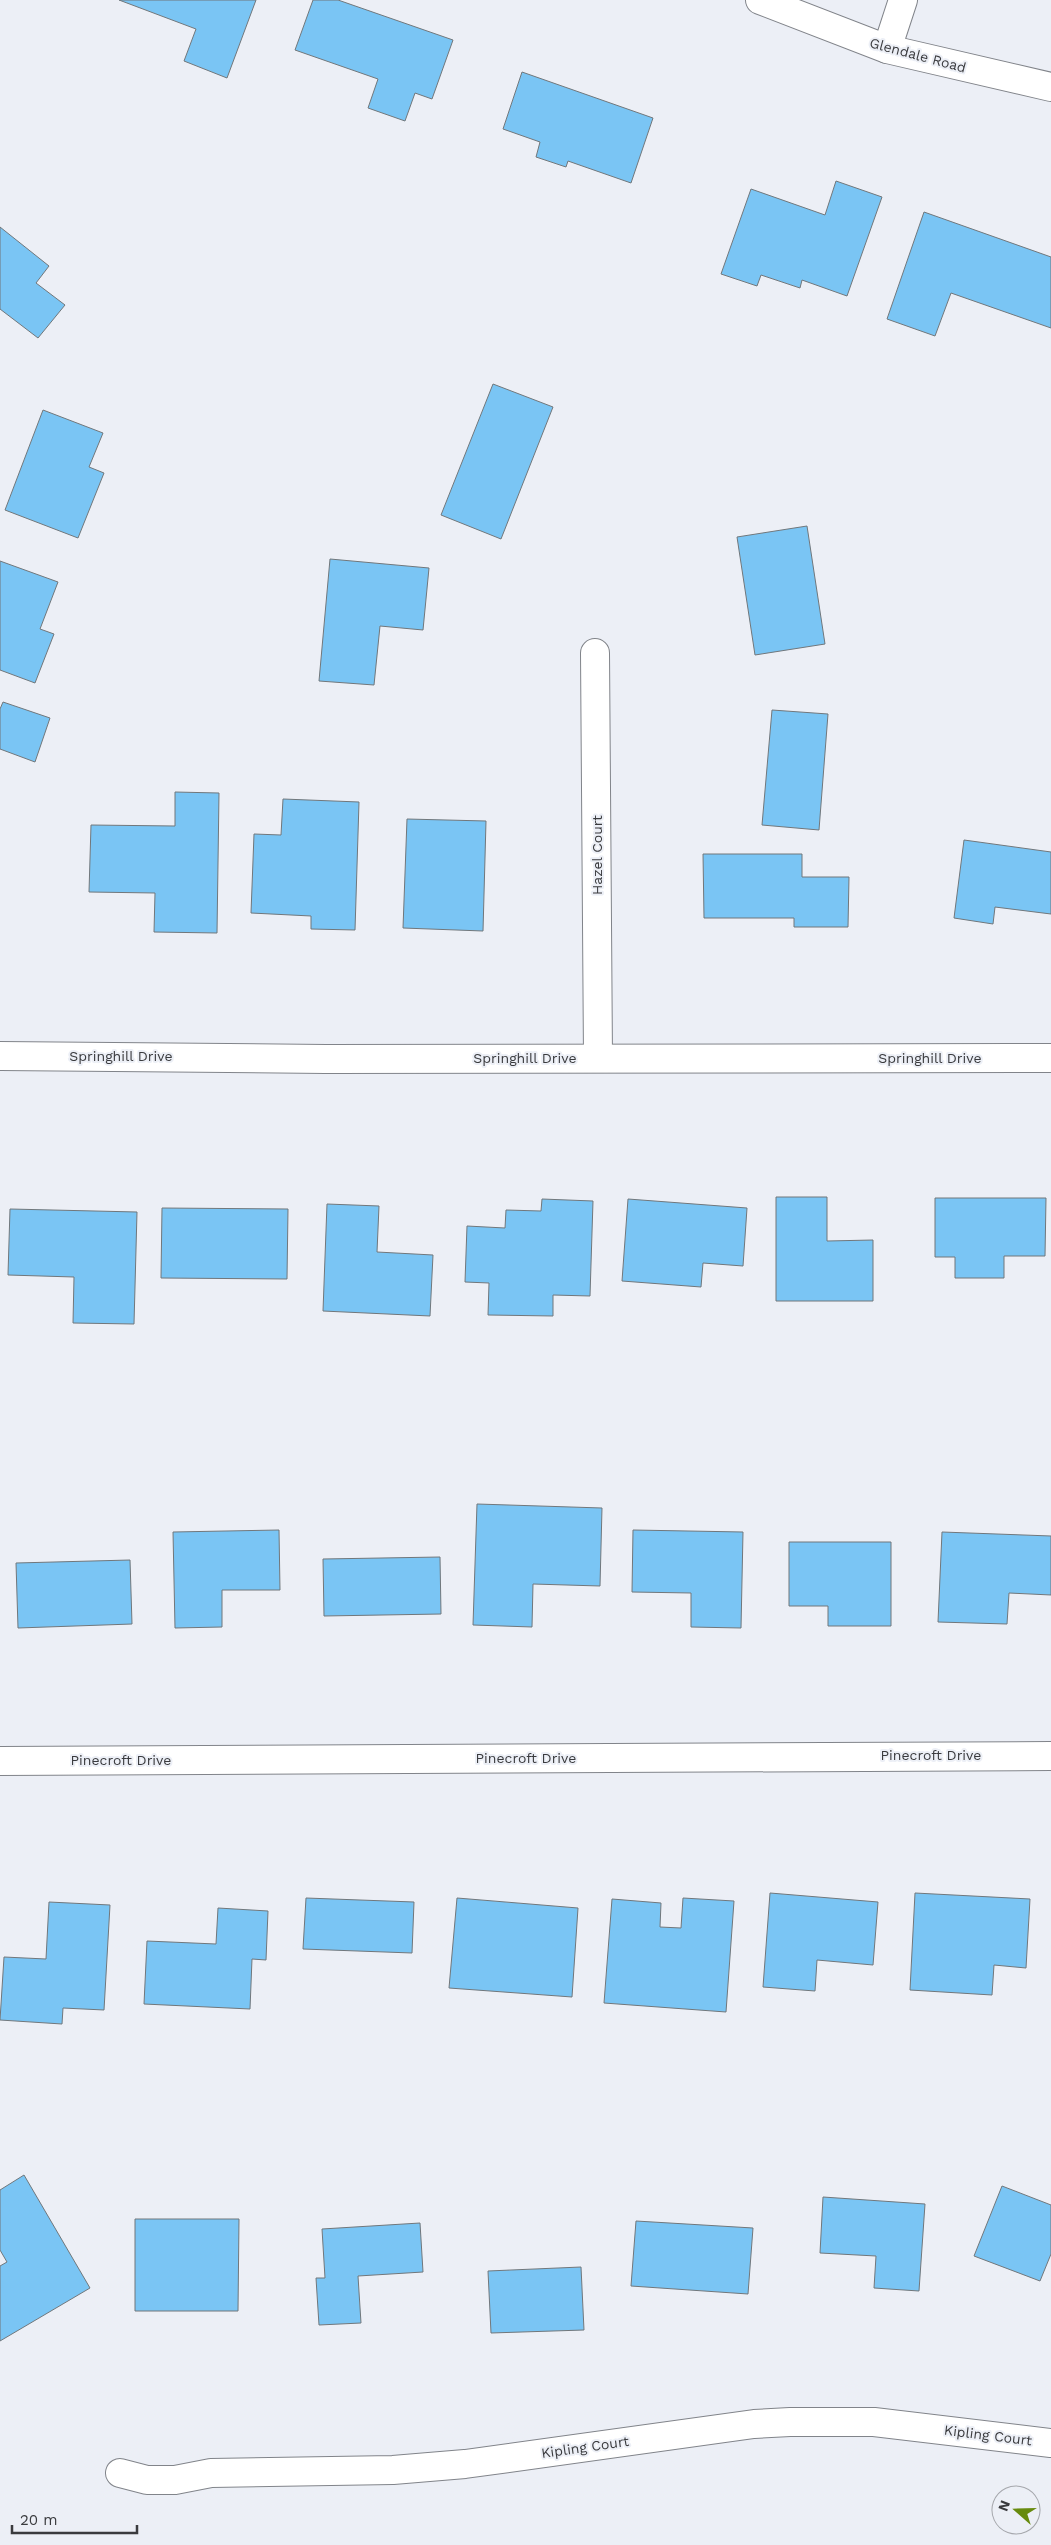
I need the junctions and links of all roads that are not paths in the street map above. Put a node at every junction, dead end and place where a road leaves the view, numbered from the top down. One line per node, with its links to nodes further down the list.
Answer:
1 (760, 0): 3 (street, Glendale Road)
2 (903, 0): 3 (street)
3 (887, 49): 4 (street, Glendale Road)
4 (1051, 87)
5 (595, 653): 7 (street, Hazel Court)
6 (0, 1056): 7 (street, Springhill Drive)
7 (598, 1058): 8 (street, Springhill Drive)
8 (1051, 1058)
9 (1051, 1756): 10 (street, Pinecroft Drive)
10 (0, 1761)
11 (1051, 2442): 12 (street, Kipling Court)
12 (120, 2473)

